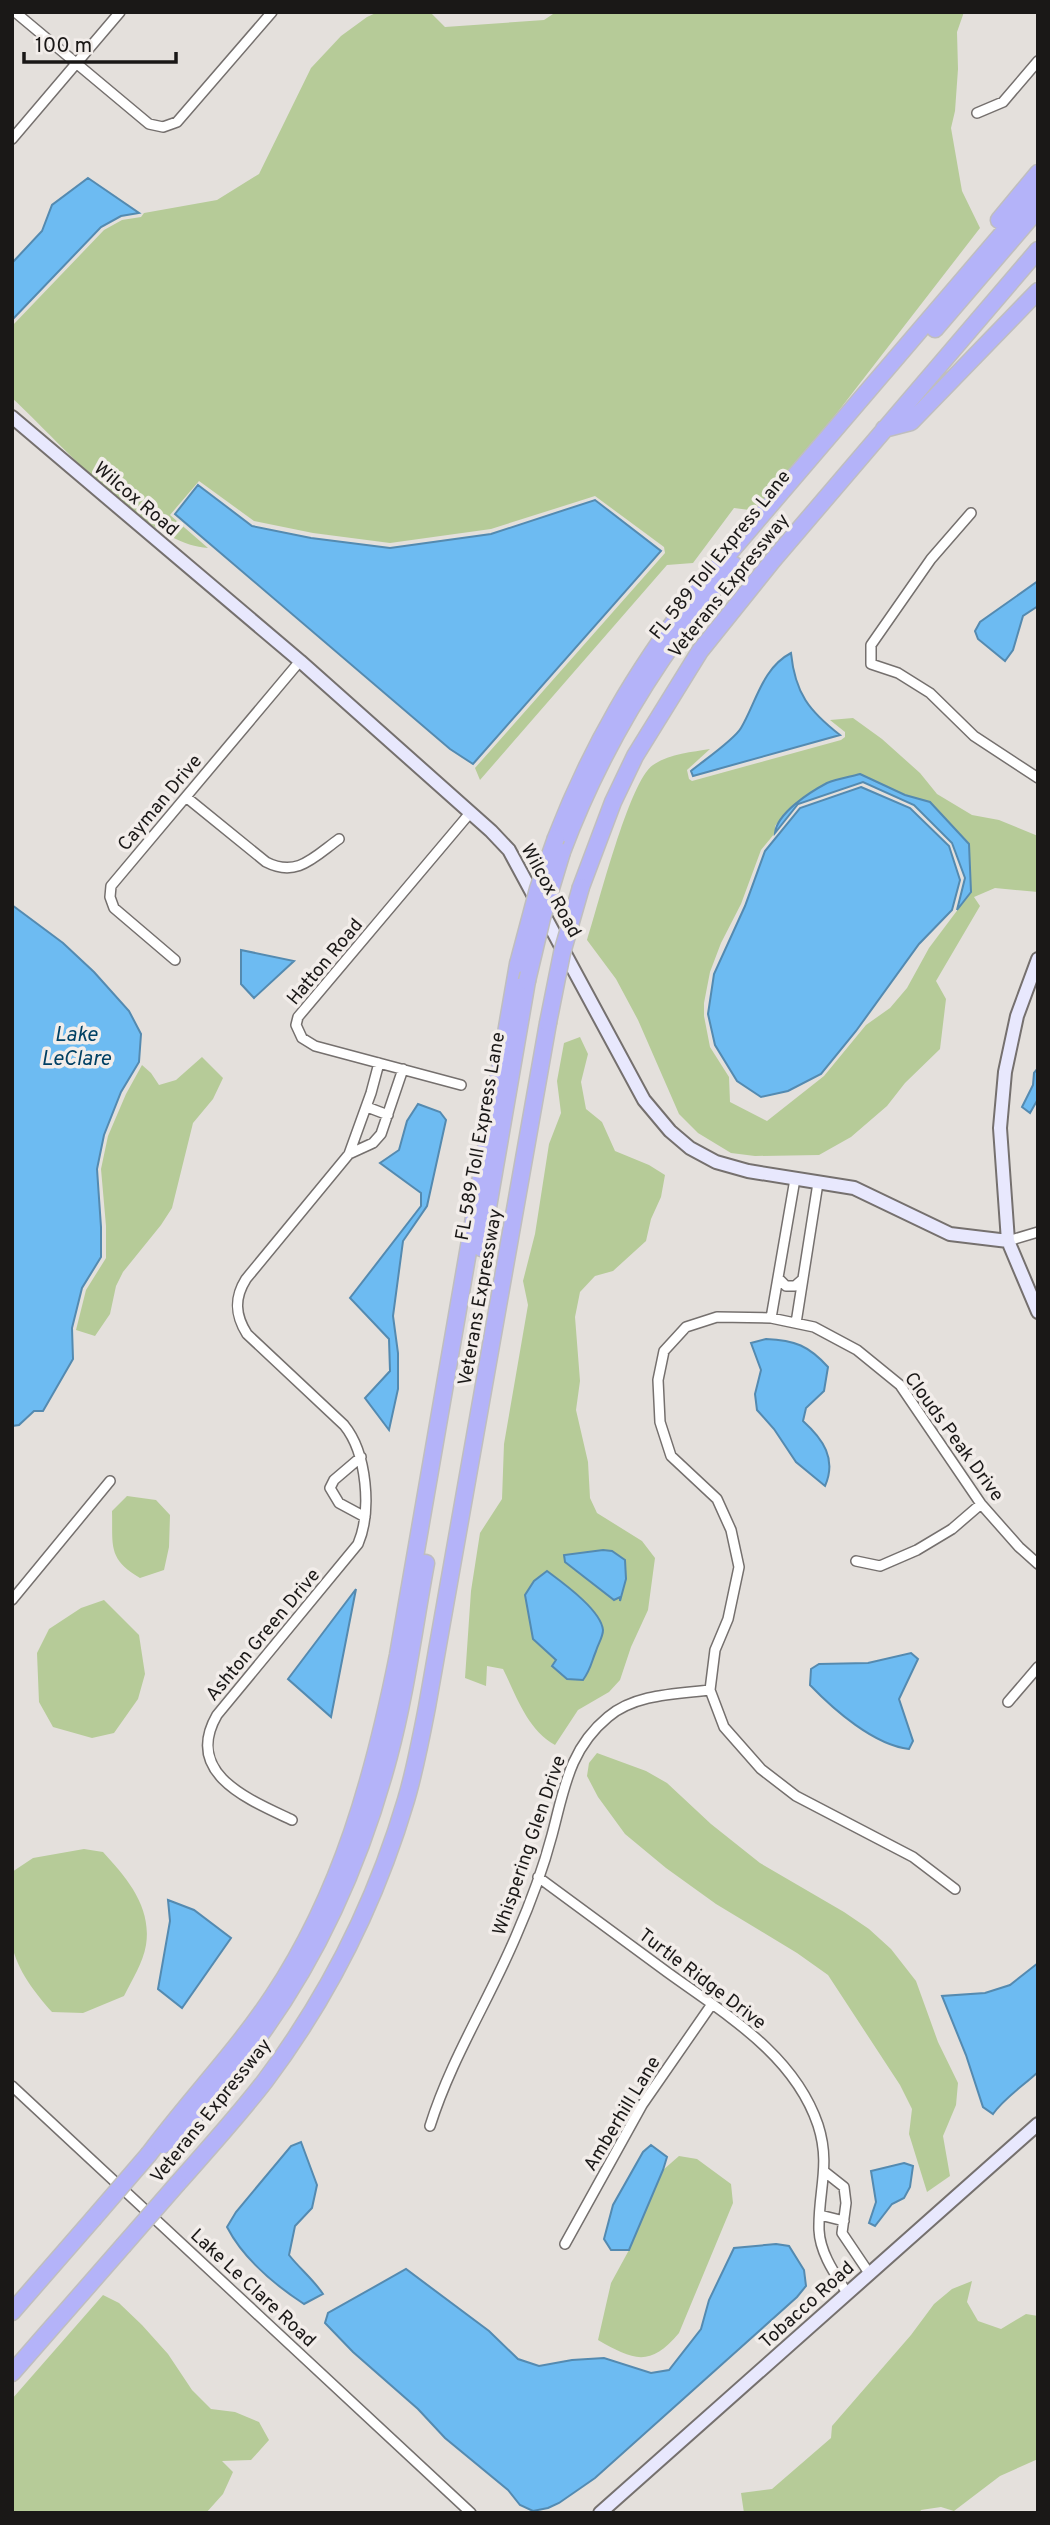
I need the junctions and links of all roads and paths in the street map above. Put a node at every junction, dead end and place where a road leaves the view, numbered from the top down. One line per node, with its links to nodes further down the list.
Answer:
1 (15, 12): 5 (street)
2 (120, 12): 5 (street)
3 (272, 12): 5 (street)
4 (1038, 61): 6 (street)
5 (77, 64): 7 (street)
6 (977, 113)
7 (12, 139)
8 (1038, 173): 12 (highway)
9 (1038, 191): 12 (highway, Veterans Expressway)
10 (1038, 209): 22 (highway, FL 589 Toll Express Lane)
11 (1038, 250): 15 (highway, Veterans Expressway)
12 (985, 253): 22 (highway, Veterans Expressway)
13 (1038, 291): 15 (highway)
14 (12, 416): 17 (street, Wilcox Road)
15 (884, 429): 65 (highway, Veterans Expressway, bridge)
16 (971, 513): 18 (street)
17 (300, 661): 19 (street, Cayman Drive); 20 (street, Wilcox Road)
18 (1038, 778)
19 (186, 797): 21 (street); 24 (street, Cayman Drive)
20 (470, 813): 25 (street, Hatton Road); 31 (street, Wilcox Road)
21 (340, 839)
22 (559, 845): 57 (highway, Veterans Expressway, bridge); 57 (highway, FL 589 Toll Express Lane, bridge)
23 (1038, 959): 34 (street)
24 (175, 960)
25 (379, 1063): 26 (street, Hatton Road); 28 (street, Ashton Green Drive)
26 (403, 1069): 27 (street, Hatton Road); 29 (street, Ashton Green Drive)
27 (460, 1085)
28 (366, 1107): 29 (street); 30 (street, Ashton Green Drive)
29 (388, 1115): 30 (street, Ashton Green Drive)
30 (349, 1154): 40 (street, Ashton Green Drive)
31 (795, 1179): 32 (street, Wilcox Road); 36 (street)
32 (818, 1183): 34 (street, Wilcox Road); 35 (street)
33 (1038, 1232): 34 (street)
34 (1008, 1241): 37 (street)
35 (803, 1278): 36 (street); 39 (street)
36 (779, 1279): 38 (street)
37 (1038, 1312)
38 (771, 1318): 39 (street, Clouds Peak Drive); 48 (street, Clouds Peak Drive)
39 (796, 1323): 42 (street, Clouds Peak Drive)
40 (361, 1457): 43 (street, Ashton Green Drive); 43 (street)
41 (110, 1481): 46 (street)
42 (981, 1504): 44 (street); 45 (street, Clouds Peak Drive)
43 (365, 1517): 50 (street, Ashton Green Drive)
44 (856, 1561)
45 (1038, 1564)
46 (12, 1600)
47 (1038, 1667): 49 (street)
48 (710, 1690): 51 (street, Whispering Glen Drive); 52 (street, Clouds Peak Drive)
49 (1009, 1702)
50 (292, 1820)
51 (538, 1877): 53 (street, Turtle Ridge Drive); 56 (street, Whispering Glen Drive)
52 (955, 1889)
53 (712, 2004): 58 (street, Turtle Ridge Drive); 61 (street, Amberhill Lane)
54 (12, 2086): 66 (street, Lake Le Clare Road)
55 (1038, 2124): 62 (street, Tobacco Road)
56 (430, 2126)
57 (149, 2154): 64 (highway, Veterans Expressway, bridge)
58 (825, 2172): 59 (street, Turtle Ridge Drive); 60 (street)
59 (820, 2215): 60 (street); 63 (street, Turtle Ridge Drive)
60 (844, 2221): 62 (street)
61 (565, 2244)
62 (869, 2273): 63 (street, Tobacco Road)
63 (847, 2293): 67 (street, Tobacco Road)
64 (12, 2312)
65 (12, 2374)
66 (471, 2513)
67 (600, 2513)

